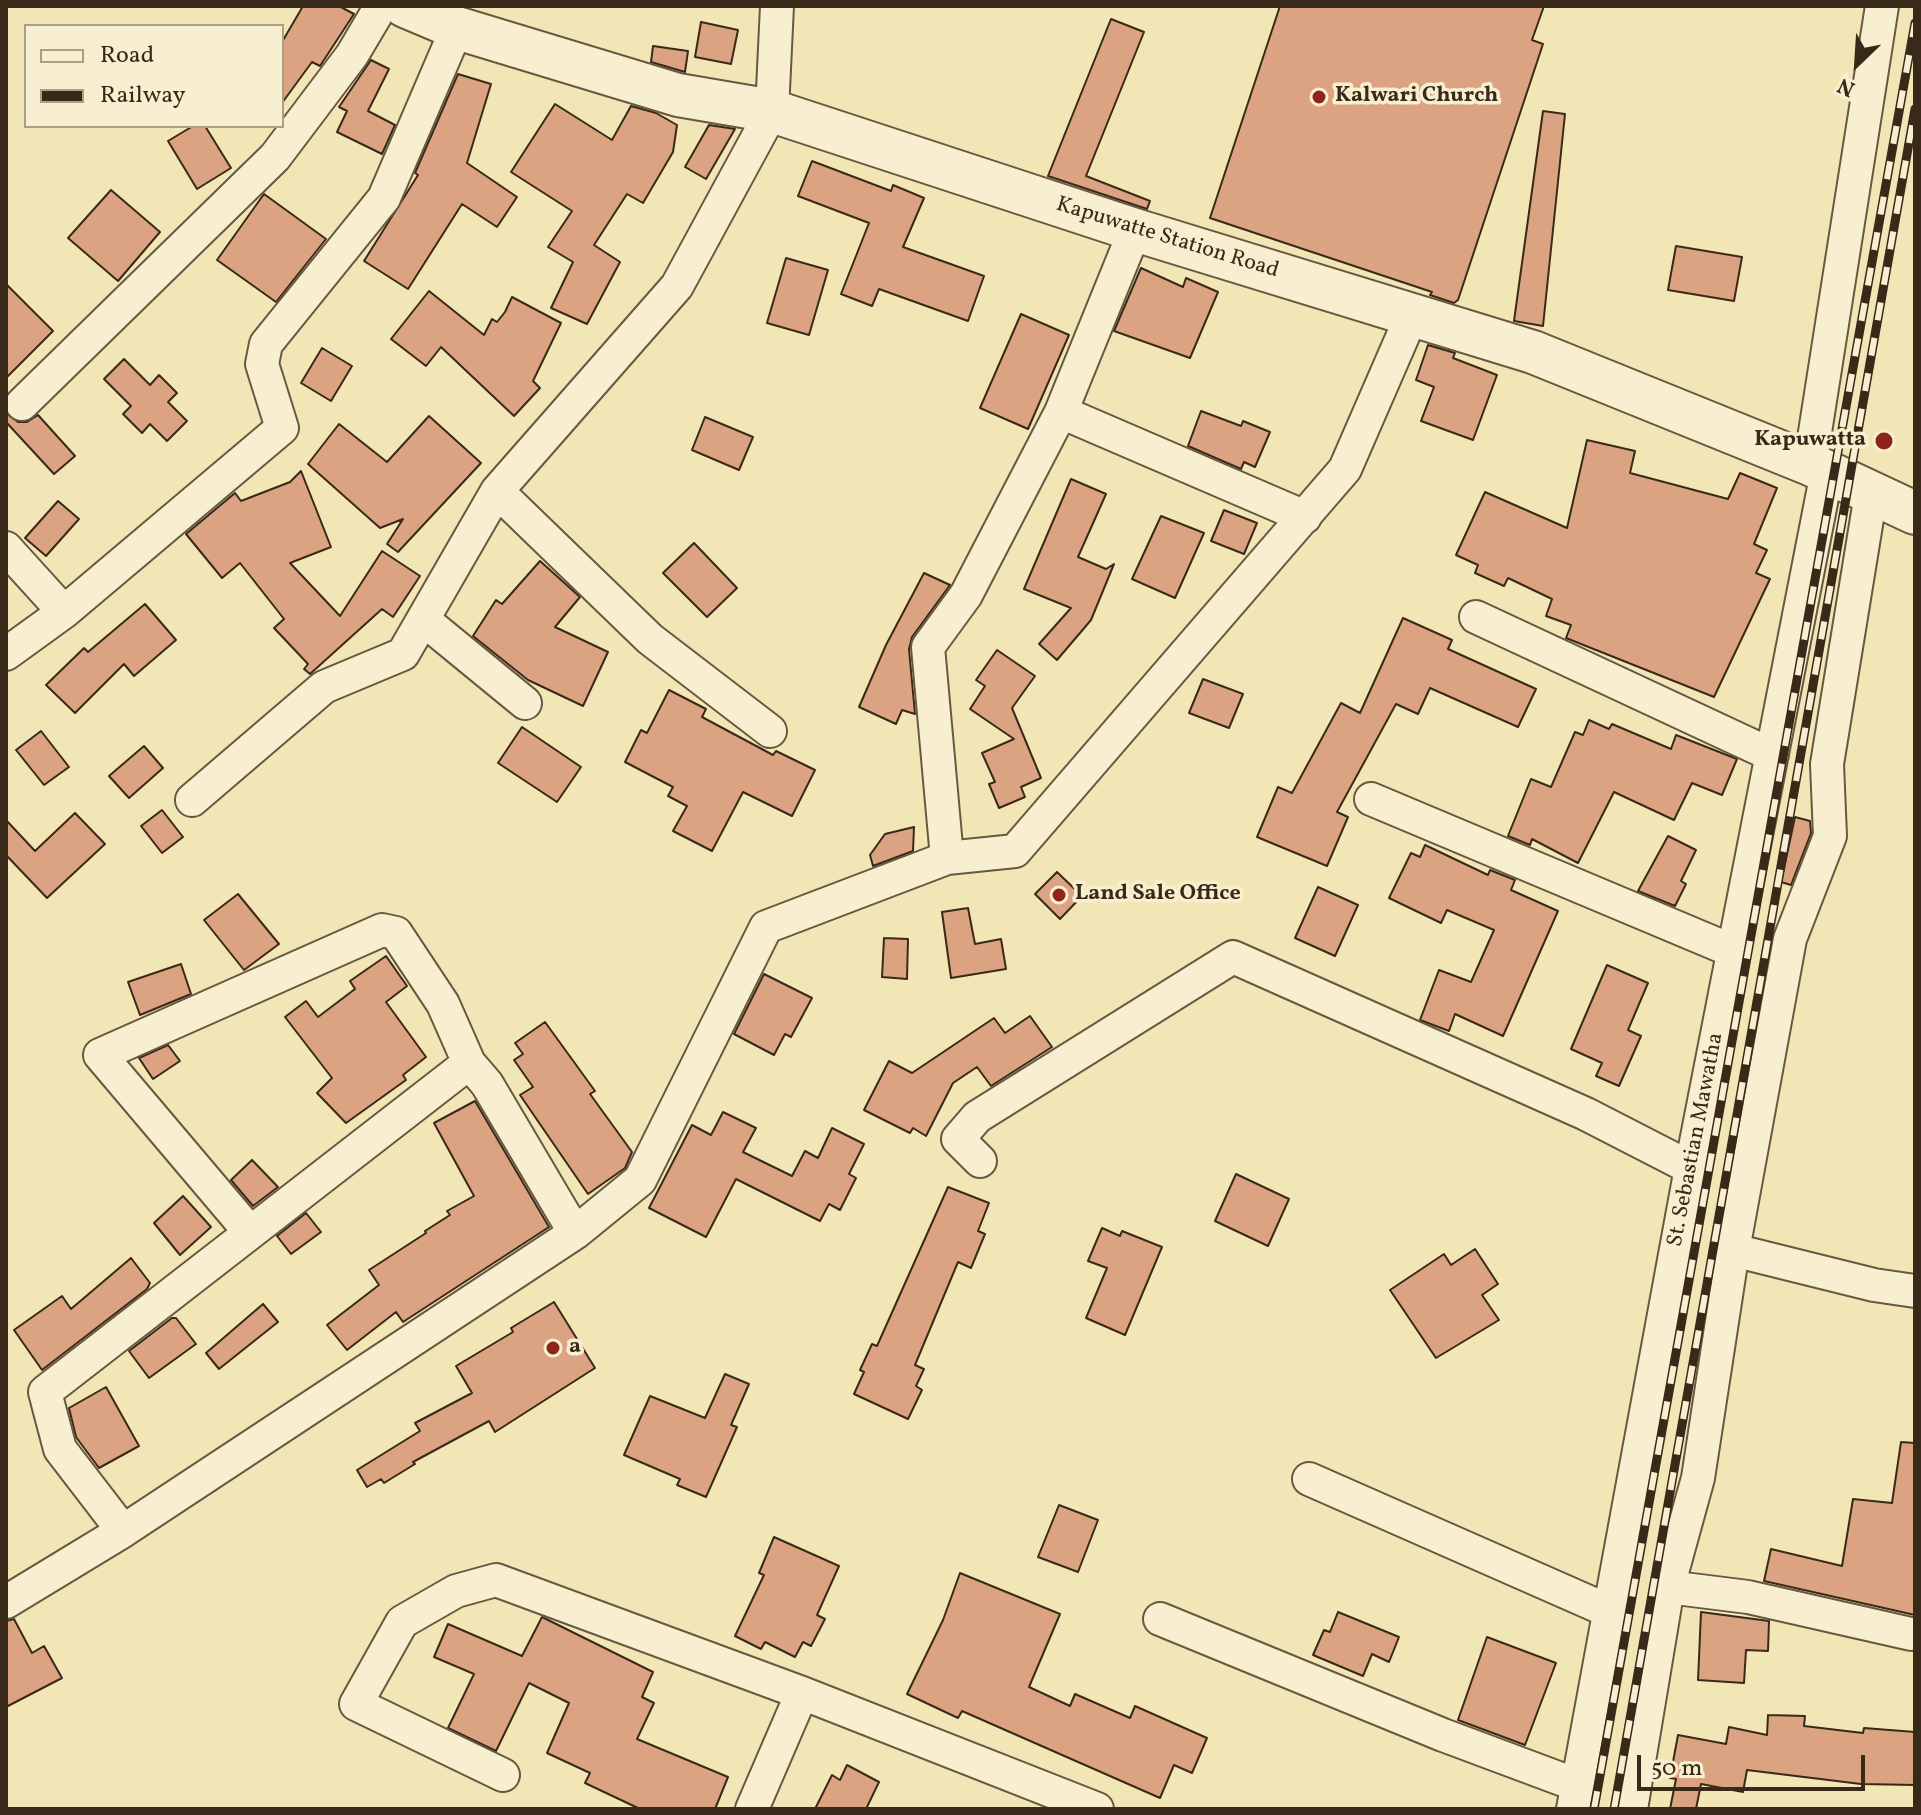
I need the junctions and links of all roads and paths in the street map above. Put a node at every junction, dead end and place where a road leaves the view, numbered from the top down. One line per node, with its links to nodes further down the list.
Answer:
1 (381, 6): 9 (street)
2 (405, 6): 5 (street, Kapuwatte Station Road)
3 (777, 6): 6 (street)
4 (1882, 6): 11 (street, St. Sebastian Mawatha)
5 (457, 28): 6 (street, Kapuwatte Station Road); 17 (street)
6 (772, 111): 7 (street, Kapuwatte Station Road); 12 (street)
7 (1135, 230): 8 (street, Kapuwatte Station Road); 10 (street)
8 (1412, 315): 11 (street, Kapuwatte Station Road); 15 (street)
9 (22, 404)
10 (1061, 412): 15 (street); 26 (street)
11 (1818, 468): 13 (street, Kapuwatte Station Road); 23 (street, St. Sebastian Mawatha)
12 (497, 491): 19 (street); 22 (street)
13 (1871, 494): 14 (street, Kapuwatte Station Road); 33 (street)
14 (1915, 513)
15 (1305, 517): 26 (street)
16 (6, 548): 17 (street)
17 (64, 612): 20 (street)
18 (1476, 617): 23 (street)
19 (425, 621): 21 (street); 25 (street)
20 (6, 654)
21 (525, 703)
22 (770, 731)
23 (1772, 755): 27 (street, St. Sebastian Mawatha)
24 (1371, 799): 27 (street)
25 (192, 800)
26 (947, 858): 32 (street)
27 (1733, 951): 30 (street, St. Sebastian Mawatha)
28 (469, 1063): 31 (street); 31 (street); 32 (street)
29 (980, 1161): 30 (street)
30 (1691, 1168): 39 (street, St. Sebastian Mawatha)
31 (249, 1231): 36 (street)
32 (575, 1233): 36 (street)
33 (1733, 1250): 34 (street); 37 (street)
34 (1915, 1291)
35 (1309, 1479): 39 (street)
36 (123, 1531): 38 (street)
37 (1668, 1587): 41 (street); 48 (street)
38 (6, 1602)
39 (1609, 1611): 45 (street, St. Sebastian Mawatha)
40 (1160, 1619): 45 (street)
41 (1911, 1634)
42 (802, 1693): 43 (street); 44 (street); 46 (street)
43 (503, 1775)
44 (1026, 1795): 47 (street)
45 (1575, 1797)
46 (752, 1809)
47 (1097, 1809)
48 (1631, 1809)

